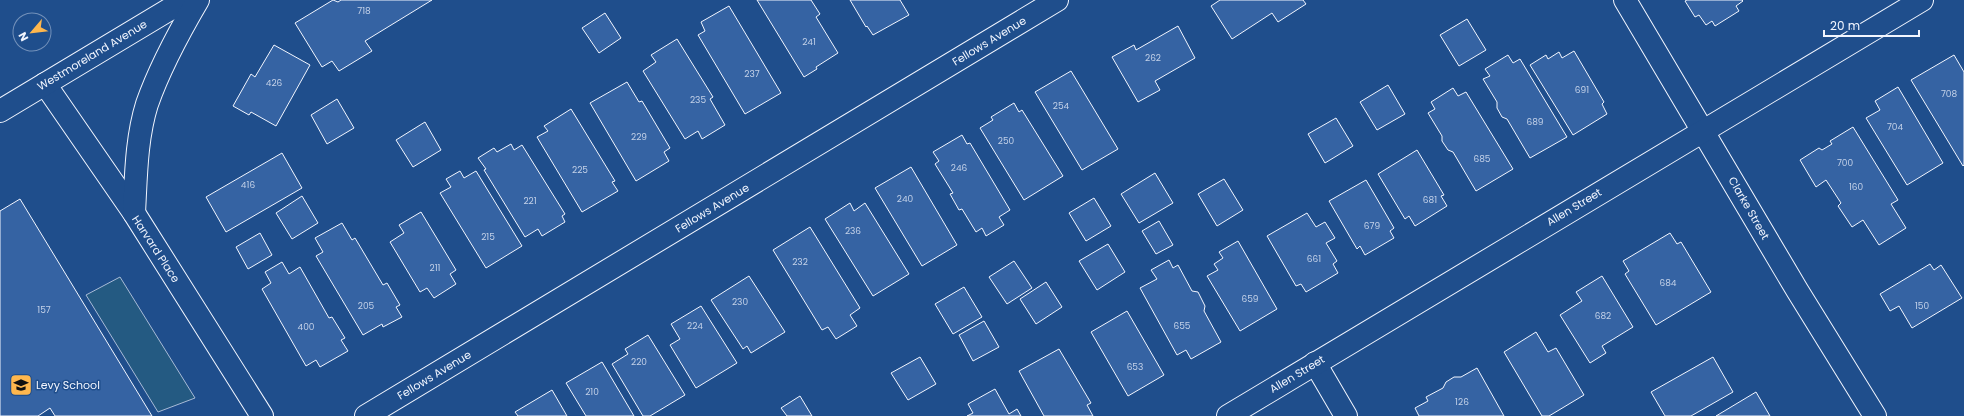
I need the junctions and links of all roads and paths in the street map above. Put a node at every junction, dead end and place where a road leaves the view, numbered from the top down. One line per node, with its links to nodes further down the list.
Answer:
1 (185, 0): 6 (street, Westmoreland Avenue)
2 (198, 0): 9 (street)
3 (1057, 0): 12 (street, Fellows Avenue)
4 (1625, 0): 8 (street, Clarke Street)
5 (1922, 0): 8 (street, Allen Street)
6 (45, 84): 7 (street, Westmoreland Avenue); 9 (street, Harvard Place)
7 (0, 111)
8 (1703, 130): 10 (street, Allen Street); 15 (street, Clarke Street)
9 (134, 214): 11 (street, Harvard Place)
10 (1315, 363): 13 (street, Allen Street); 14 (street)
11 (262, 416)
12 (366, 416)
13 (1228, 416)
14 (1346, 416)
15 (1875, 416)

